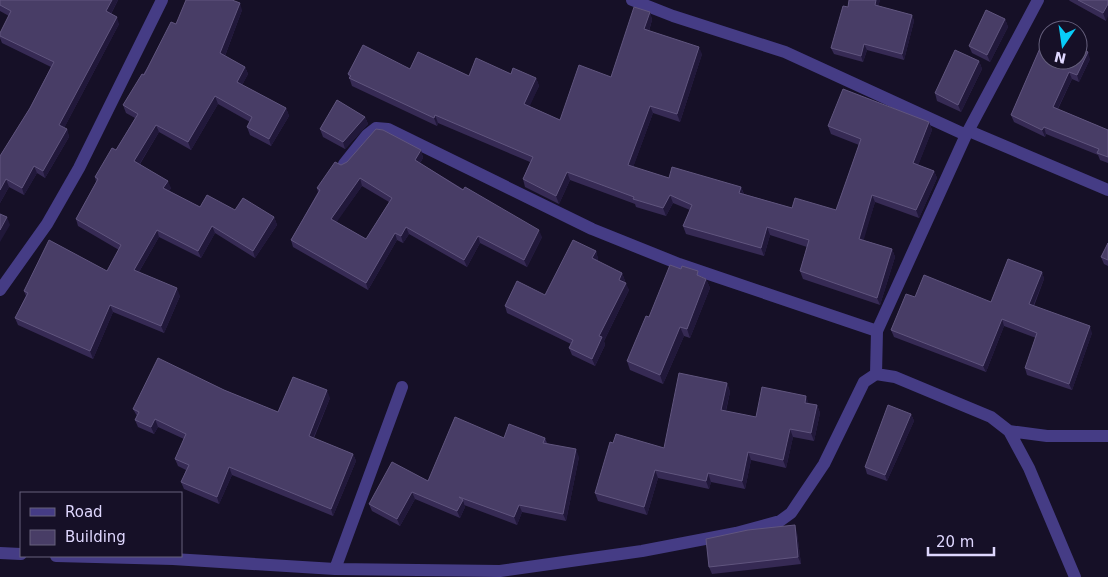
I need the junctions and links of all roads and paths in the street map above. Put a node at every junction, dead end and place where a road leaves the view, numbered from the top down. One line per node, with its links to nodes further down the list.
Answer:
1 (162, 0): 7 (street)
2 (632, 0): 4 (street)
3 (1038, 0): 4 (street)
4 (967, 133): 6 (street); 8 (street)
5 (344, 164): 8 (street)
6 (1108, 190)
7 (0, 290)
8 (877, 331): 9 (street)
9 (876, 374): 11 (street); 16 (street)
10 (402, 387): 16 (street)
11 (1009, 430): 12 (street); 17 (street)
12 (1107, 434)
13 (0, 553): 14 (street)
14 (20, 554)
15 (77, 557): 16 (street)
16 (335, 569)
17 (1075, 577)

